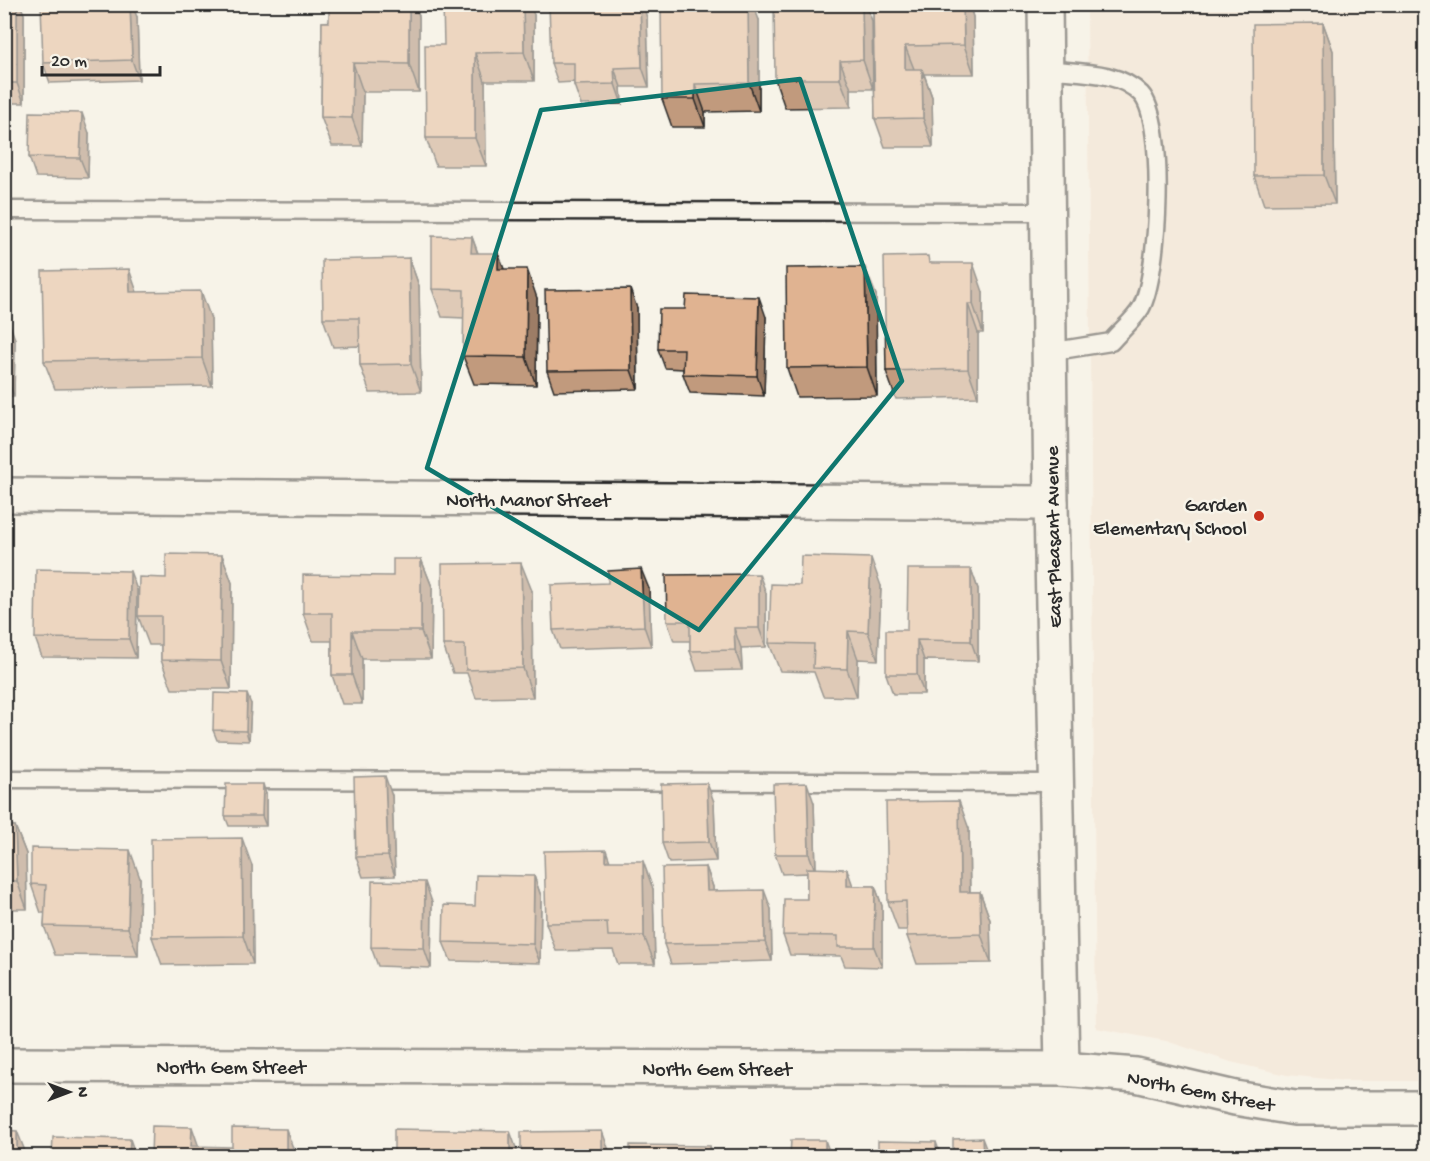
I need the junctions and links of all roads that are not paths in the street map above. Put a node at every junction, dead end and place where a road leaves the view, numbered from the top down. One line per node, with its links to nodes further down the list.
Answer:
1 (1045, 4): 2 (street, East Pleasant Avenue)
2 (1046, 69): 4 (street, East Pleasant Avenue); 5 (lane)
3 (4, 210): 4 (lane)
4 (1047, 212): 5 (street, East Pleasant Avenue)
5 (1049, 352): 7 (street, East Pleasant Avenue)
6 (4, 495): 7 (street, North Manor Street)
7 (1051, 503): 9 (street, East Pleasant Avenue)
8 (4, 779): 9 (lane)
9 (1056, 783): 11 (street, East Pleasant Avenue)
10 (4, 1065): 11 (street, North Gem Street)
11 (1062, 1069): 12 (street, North Gem Street)
12 (1425, 1108)

